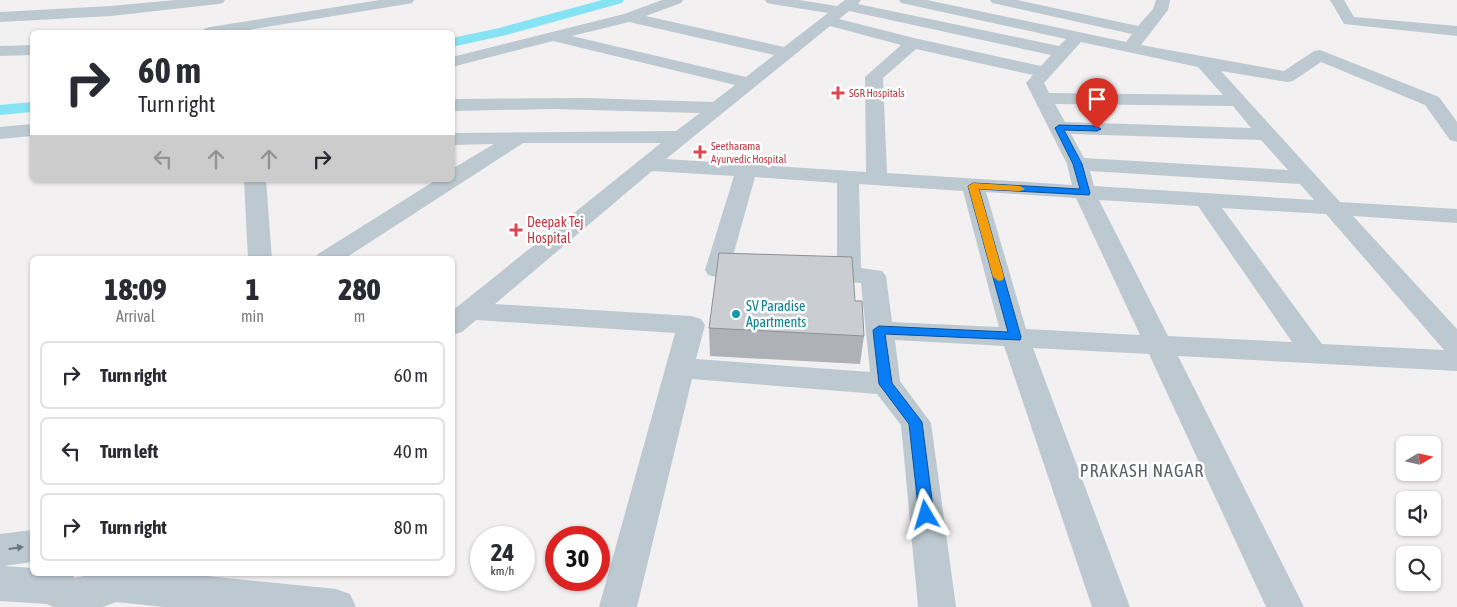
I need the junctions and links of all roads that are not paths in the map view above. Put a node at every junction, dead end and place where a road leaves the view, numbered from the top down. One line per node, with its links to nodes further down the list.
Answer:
1 (218, 0): 13 (street)
2 (228, 0): 15 (street)
3 (407, 0): 15 (street)
4 (676, 0): 14 (street)
5 (772, 0): 11 (street)
6 (985, 0): 12 (street)
7 (997, 0): 18 (street)
8 (1163, 0): 18 (street)
9 (1338, 0): 17 (street)
10 (914, 1): 12 (street)
11 (842, 10): 21 (street); 25 (street); 26 (street)
12 (977, 15): 20 (street)
13 (0, 17)
14 (629, 18): 19 (street); 25 (street)
15 (230, 29): 16 (street)
16 (223, 30)
17 (1457, 31)
18 (1142, 32): 22 (street)
19 (553, 36): 27 (street); 30 (street)
20 (1076, 37): 22 (street); 26 (street)
21 (913, 43): 29 (street); 49 (street)
22 (1129, 48): 28 (street)
23 (30, 50): 24 (street)
24 (0, 51)
25 (789, 52): 30 (street)
26 (1062, 52): 29 (street)
27 (455, 61)
28 (1204, 63): 32 (street); 39 (street)
29 (1044, 72): 31 (street)
30 (748, 83): 34 (street)
31 (1042, 98): 32 (street); 35 (street)
32 (1238, 101): 38 (street)
33 (455, 105): 34 (street)
34 (719, 108): 41 (street)
35 (1059, 128): 38 (street); 44 (street)
36 (30, 130): 37 (street)
37 (0, 133)
38 (1268, 134): 48 (street)
39 (1457, 136)
40 (519, 137): 41 (street); 42 (street); 46 (street)
41 (681, 137): 43 (street)
42 (455, 139)
43 (647, 164): 45 (street); 62 (street)
44 (1077, 164): 48 (street); 53 (street)
45 (746, 172): 47 (street); 59 (street)
46 (455, 178)
47 (848, 178): 49 (street); 61 (street)
48 (1306, 178): 55 (street)
49 (877, 180): 52 (street)
50 (255, 182): 57 (street)
51 (449, 182): 58 (street)
52 (973, 186): 53 (street); 65 (street)
53 (1086, 193): 54 (street); 66 (street)
54 (1205, 200): 55 (street); 68 (street)
55 (1333, 208): 56 (street); 63 (street)
56 (1457, 216)
57 (260, 256)
58 (332, 256)
59 (755, 271)
60 (792, 272): 61 (street)
61 (849, 274): 64 (street)
62 (462, 319): 70 (street)
63 (1448, 326): 67 (street)
64 (879, 330): 65 (street); 71 (street)
65 (1015, 337): 66 (street); 79 (street)
66 (1157, 345): 68 (street); 80 (street)
67 (1457, 347)
68 (1314, 353): 69 (street)
69 (1457, 361)
70 (680, 368): 71 (street); 77 (street)
71 (886, 384): 78 (street)
72 (30, 546): 73 (street, one-way to 72)
73 (0, 550)
74 (0, 583): 75 (street)
75 (76, 590): 76 (street)
76 (336, 607)
77 (618, 607)
78 (937, 607)
79 (1111, 607)
80 (1285, 607)

